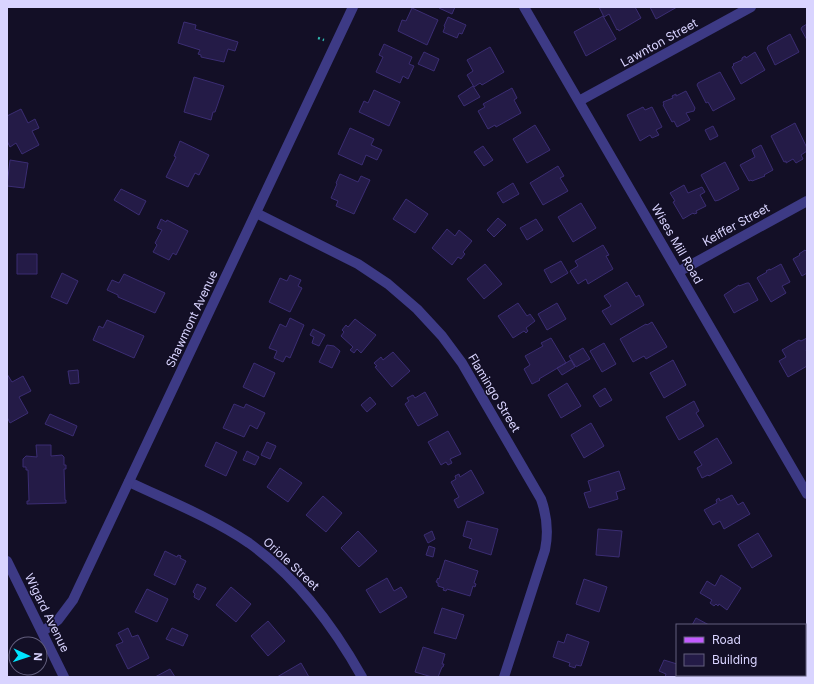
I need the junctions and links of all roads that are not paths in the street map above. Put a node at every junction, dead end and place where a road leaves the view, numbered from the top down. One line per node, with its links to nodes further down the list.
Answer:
1 (353, 7): 6 (street, Shawmont Avenue)
2 (524, 7): 4 (street, Wises Mill Road)
3 (750, 7): 4 (street, Lawnton Street)
4 (579, 101): 7 (street, Wises Mill Road)
5 (807, 201): 7 (street, Keiffer Street)
6 (256, 213): 8 (street, Shawmont Avenue); 14 (street, Flamingo Street)
7 (678, 272): 9 (street, Wises Mill Road)
8 (129, 482): 11 (street, Shawmont Avenue); 13 (street, Oriole Street)
9 (807, 494)
10 (7, 561): 11 (street, Wigard Avenue)
11 (42, 632): 12 (street, Wigard Avenue)
12 (64, 677)
13 (362, 677)
14 (504, 677)

